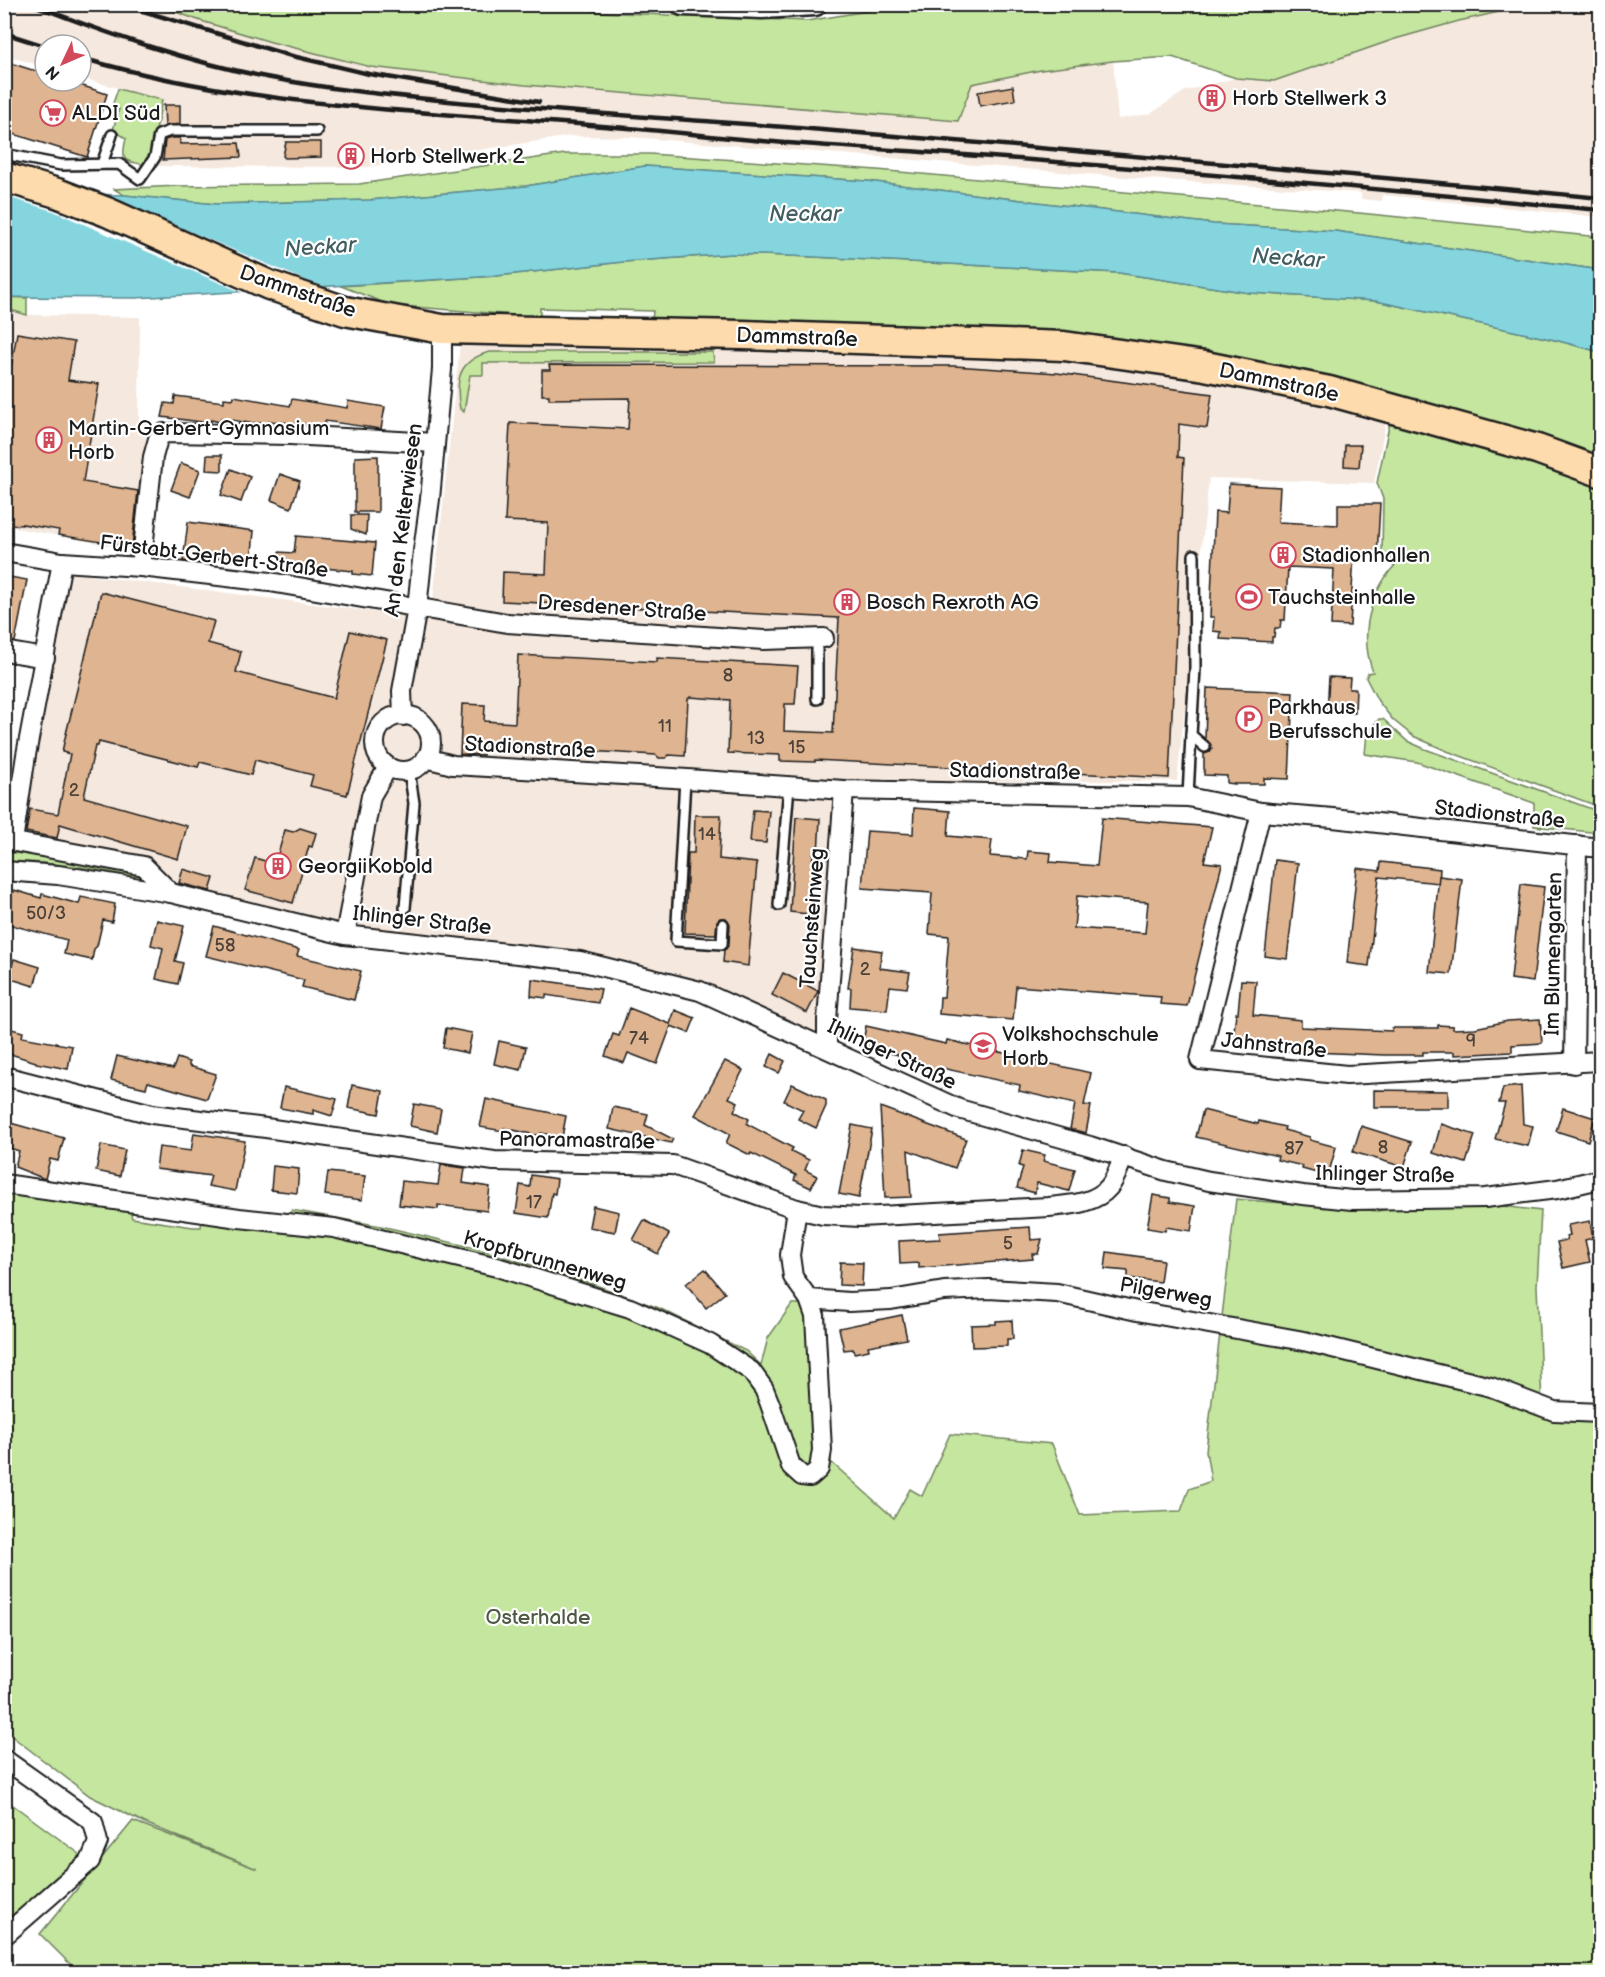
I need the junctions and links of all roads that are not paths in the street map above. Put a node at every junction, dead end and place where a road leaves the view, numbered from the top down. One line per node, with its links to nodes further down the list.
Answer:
1 (683, 4): 2 (street)
2 (815, 4)
3 (318, 130): 6 (lane)
4 (112, 135): 6 (lane)
5 (4, 154): 6 (lane)
6 (102, 164)
7 (4, 177): 8 (main road, Dammstraße)
8 (442, 329): 9 (street, An den Kelterwiesen); 10 (main road, Dammstraße)
9 (435, 443): 14 (street); 15 (street, An den Kelterwiesen)
10 (1600, 472)
11 (4, 552): 13 (street, Fürstabt-Gerbert-Straße)
12 (1194, 555): 21 (lane)
13 (62, 562): 14 (street, Fürstabt-Gerbert-Straße); 18 (street)
14 (141, 567): 15 (street, Fürstabt-Gerbert-Straße)
15 (417, 608): 16 (street, Dresdener Straße); 20 (street, An den Kelterwiesen)
16 (821, 638): 19 (lane)
17 (4, 651): 18 (street)
18 (45, 658): 31 (street)
19 (817, 699)
20 (403, 716): 23 (street); 24 (street)
21 (1191, 735): 22 (lane); 29 (lane)
22 (1205, 747)
23 (426, 759): 25 (street); 26 (street, Stadionstraße)
24 (388, 767): 25 (street); 39 (street)
25 (409, 771): 37 (lane)
26 (685, 778): 27 (street, Stadionstraße); 38 (lane)
27 (789, 786): 28 (street, Stadionstraße); 36 (lane)
28 (844, 790): 29 (street, Stadionstraße); 40 (street, Tauchsteinweg)
29 (1188, 797): 30 (street, Stadionstraße)
30 (1261, 812): 32 (street, Stadionstraße); 42 (street, Jahnstraße)
31 (9, 840): 35 (street)
32 (1576, 845): 33 (street, Stadionstraße); 42 (street, Im Blumengarten)
33 (1600, 848)
34 (4, 870): 35 (street, Ihlinger Straße)
35 (171, 893): 39 (street, Ihlinger Straße)
36 (779, 905)
37 (405, 908)
38 (723, 924)
39 (345, 935): 40 (street, Ihlinger Straße)
40 (827, 1048): 44 (street, Ihlinger Straße)
41 (1600, 1061): 42 (street, Jahnstraße)
42 (1574, 1064)
43 (4, 1076): 47 (street, Panoramastraße)
44 (1124, 1156): 45 (street, Ihlinger Straße); 47 (street, Panoramastraße)
45 (1600, 1179)
46 (4, 1184): 48 (street, Kropfbrunnenweg)
47 (797, 1209): 48 (street)
48 (809, 1299): 49 (street, Pilgerweg)
49 (1600, 1413)
50 (4, 1759): 51 (street)
51 (4, 1936)

